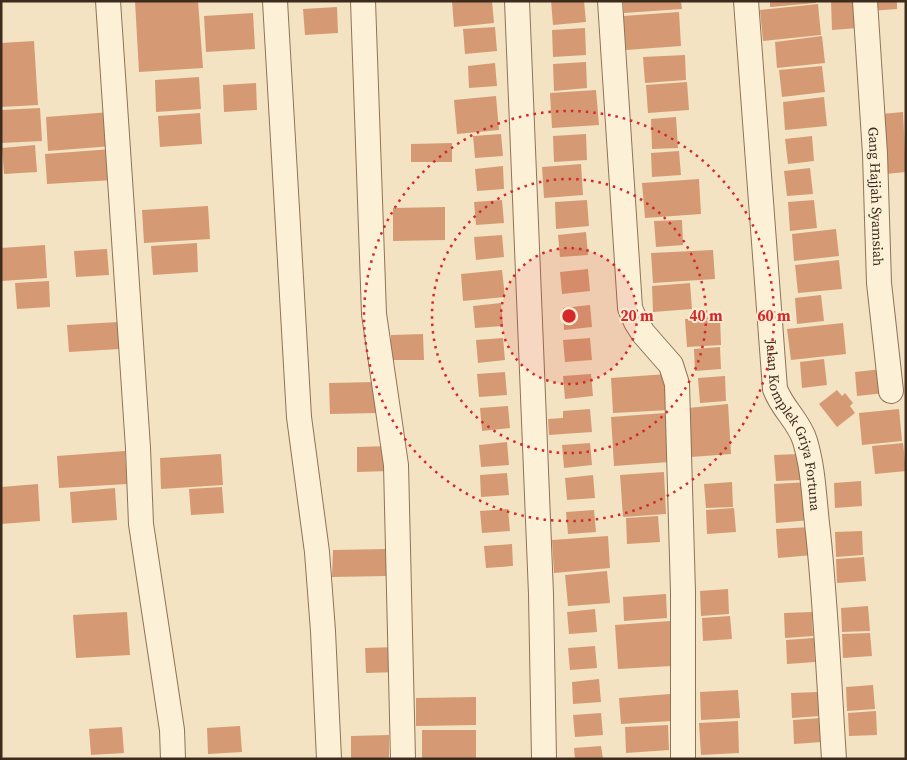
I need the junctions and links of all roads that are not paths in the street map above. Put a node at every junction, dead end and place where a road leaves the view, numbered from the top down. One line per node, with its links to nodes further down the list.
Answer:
1 (108, 1): 9 (street)
2 (275, 1): 10 (street)
3 (362, 1): 11 (street)
4 (517, 1): 12 (street)
5 (610, 1): 13 (street)
6 (746, 1): 14 (street, Jalan Komplek Griya Fortuna)
7 (865, 1): 8 (street, Gang Hajjah Syamsiah)
8 (891, 391)
9 (174, 759)
10 (328, 759)
11 (403, 759)
12 (544, 759)
13 (684, 759)
14 (834, 759)

